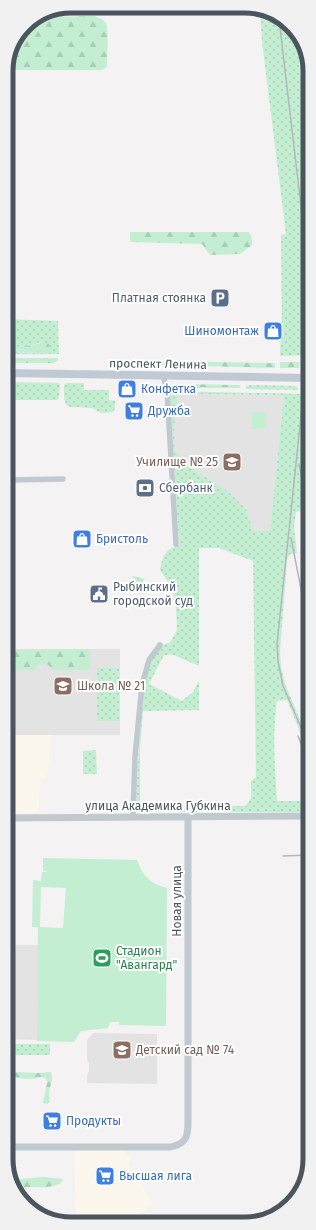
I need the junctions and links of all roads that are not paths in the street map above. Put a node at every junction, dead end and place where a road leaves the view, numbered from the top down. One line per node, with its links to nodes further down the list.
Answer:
1 (13, 373): 2 (main road, проспект Ленина)
2 (163, 376): 3 (main road, проспект Ленина); 6 (street)
3 (303, 378)
4 (63, 479): 5 (street)
5 (13, 480)
6 (176, 544)
7 (160, 645): 9 (street)
8 (303, 816): 10 (street, улица Академика Губкина)
9 (133, 817): 10 (street, улица Академика Губкина); 11 (street, улица Академика Губкина)
10 (188, 817): 12 (street, Новая улица)
11 (13, 818)
12 (13, 1147)

